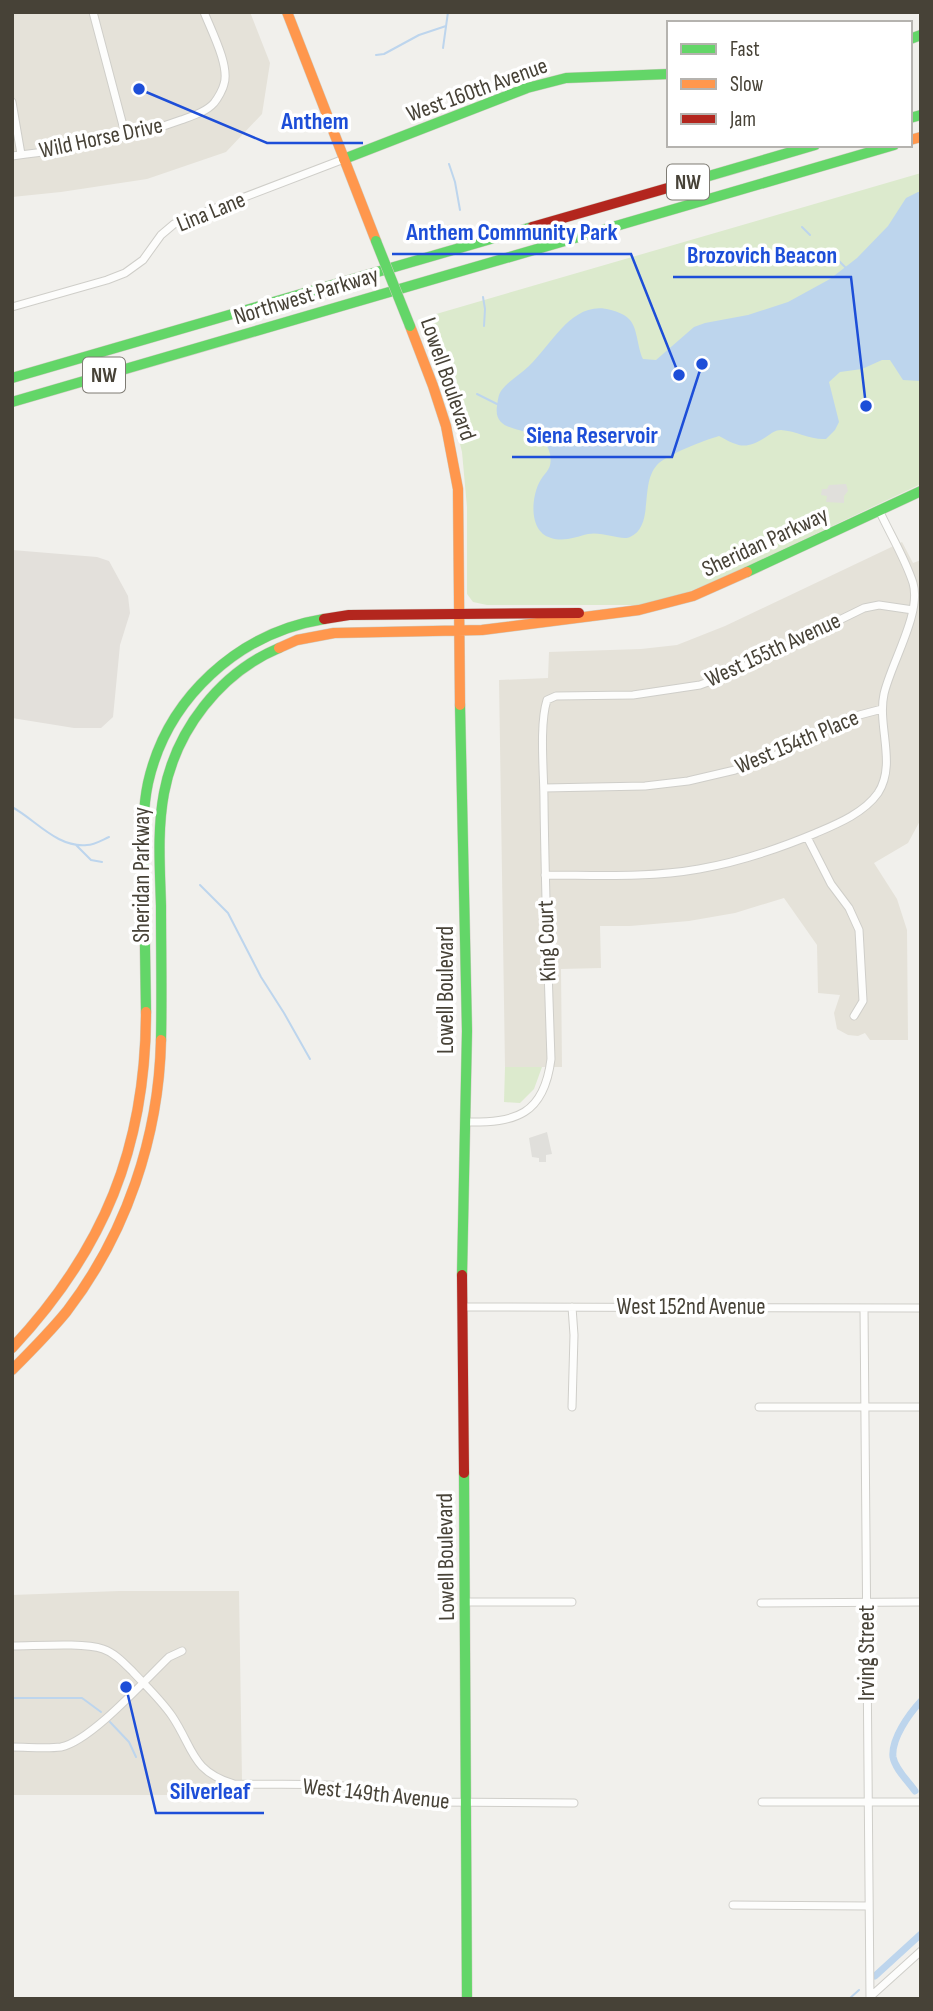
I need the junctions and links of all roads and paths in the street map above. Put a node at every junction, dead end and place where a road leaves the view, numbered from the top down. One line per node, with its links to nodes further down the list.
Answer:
1 (93, 12): 6 (street)
2 (204, 12): 6 (street, Wild Horse Drive)
3 (287, 12): 10 (main road, Lowell Boulevard)
4 (667, 74): 10 (main road, West 160th Avenue)
5 (12, 102): 9 (street)
6 (126, 137): 9 (street, Wild Horse Drive)
7 (808, 147): 12 (main road, Northwest Parkway / NW)
8 (887, 147): 13 (main road, Northwest Parkway / NW)
9 (17, 155)
10 (344, 159): 11 (street, Lina Lane); 18 (main road, Lowell Boulevard, bridge)
11 (12, 307)
12 (12, 378)
13 (12, 402)
14 (921, 491): 15 (main road, Sheridan Parkway)
15 (879, 510): 16 (street); 17 (main road, Sheridan Parkway)
16 (913, 610): 20 (street, West 155th Avenue); 21 (street)
17 (621, 612): 18 (main road, Sheridan Parkway); 19 (main road, Sheridan Parkway)
18 (458, 615): 19 (main road, Lowell Boulevard); 31 (main road, Sheridan Parkway)
19 (459, 631): 26 (main road, Lowell Boulevard); 32 (main road, Sheridan Parkway)
20 (547, 700): 22 (street, King Court)
21 (882, 709): 22 (street, West 154th Place); 23 (street)
22 (544, 788): 24 (street, King Court)
23 (807, 837): 24 (street); 25 (street)
24 (545, 875): 26 (street, King Court)
25 (854, 1016)
26 (465, 1122): 27 (main road, Lowell Boulevard)
27 (462, 1307): 28 (street, West 152nd Avenue); 37 (main road, Lowell Boulevard)
28 (572, 1307): 29 (street, West 152nd Avenue); 33 (street)
29 (864, 1308): 30 (street, West 152nd Avenue); 35 (street, Irving Street)
30 (921, 1308)
31 (12, 1348)
32 (12, 1370)
33 (572, 1407)
34 (759, 1407): 35 (street)
35 (865, 1407): 36 (street); 39 (street, Irving Street)
36 (921, 1407)
37 (465, 1602): 38 (street); 46 (main road, Lowell Boulevard)
38 (572, 1602)
39 (867, 1602): 40 (street); 41 (street); 48 (street, Irving Street)
40 (921, 1602)
41 (761, 1603)
42 (12, 1646): 44 (street, West 149th Avenue)
43 (182, 1651): 44 (street)
44 (143, 1682): 45 (street); 46 (street, West 149th Avenue)
45 (12, 1747)
46 (466, 1802): 50 (street, West 149th Avenue); 55 (main road, Lowell Boulevard)
47 (762, 1802): 48 (street)
48 (868, 1802): 49 (street); 52 (street, Irving Street)
49 (921, 1802)
50 (575, 1803)
51 (733, 1905): 52 (street)
52 (869, 1906): 54 (street, Irving Street)
53 (921, 1951): 54 (street)
54 (870, 1998)
55 (467, 1999)

